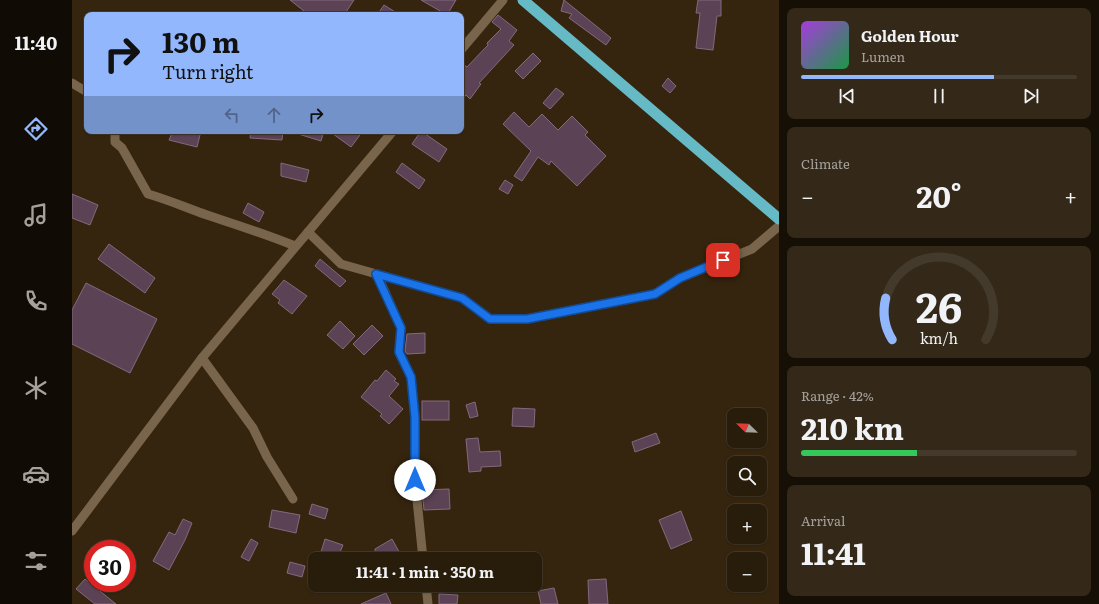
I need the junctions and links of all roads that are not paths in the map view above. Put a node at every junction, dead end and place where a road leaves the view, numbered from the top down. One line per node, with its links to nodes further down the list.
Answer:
1 (503, 0): 3 (street)
2 (523, 0): 8 (highway)
3 (464, 46)
4 (72, 83): 5 (street)
5 (84, 90)
6 (115, 134): 11 (street)
7 (390, 134): 10 (street)
8 (779, 219)
9 (779, 226): 12 (street)
10 (308, 232): 11 (street); 12 (street)
11 (295, 246): 13 (street)
12 (376, 274): 16 (street)
13 (202, 358): 14 (street); 15 (street)
14 (293, 500)
15 (72, 531)
16 (423, 552)
17 (427, 592): 18 (street)
18 (428, 604)

